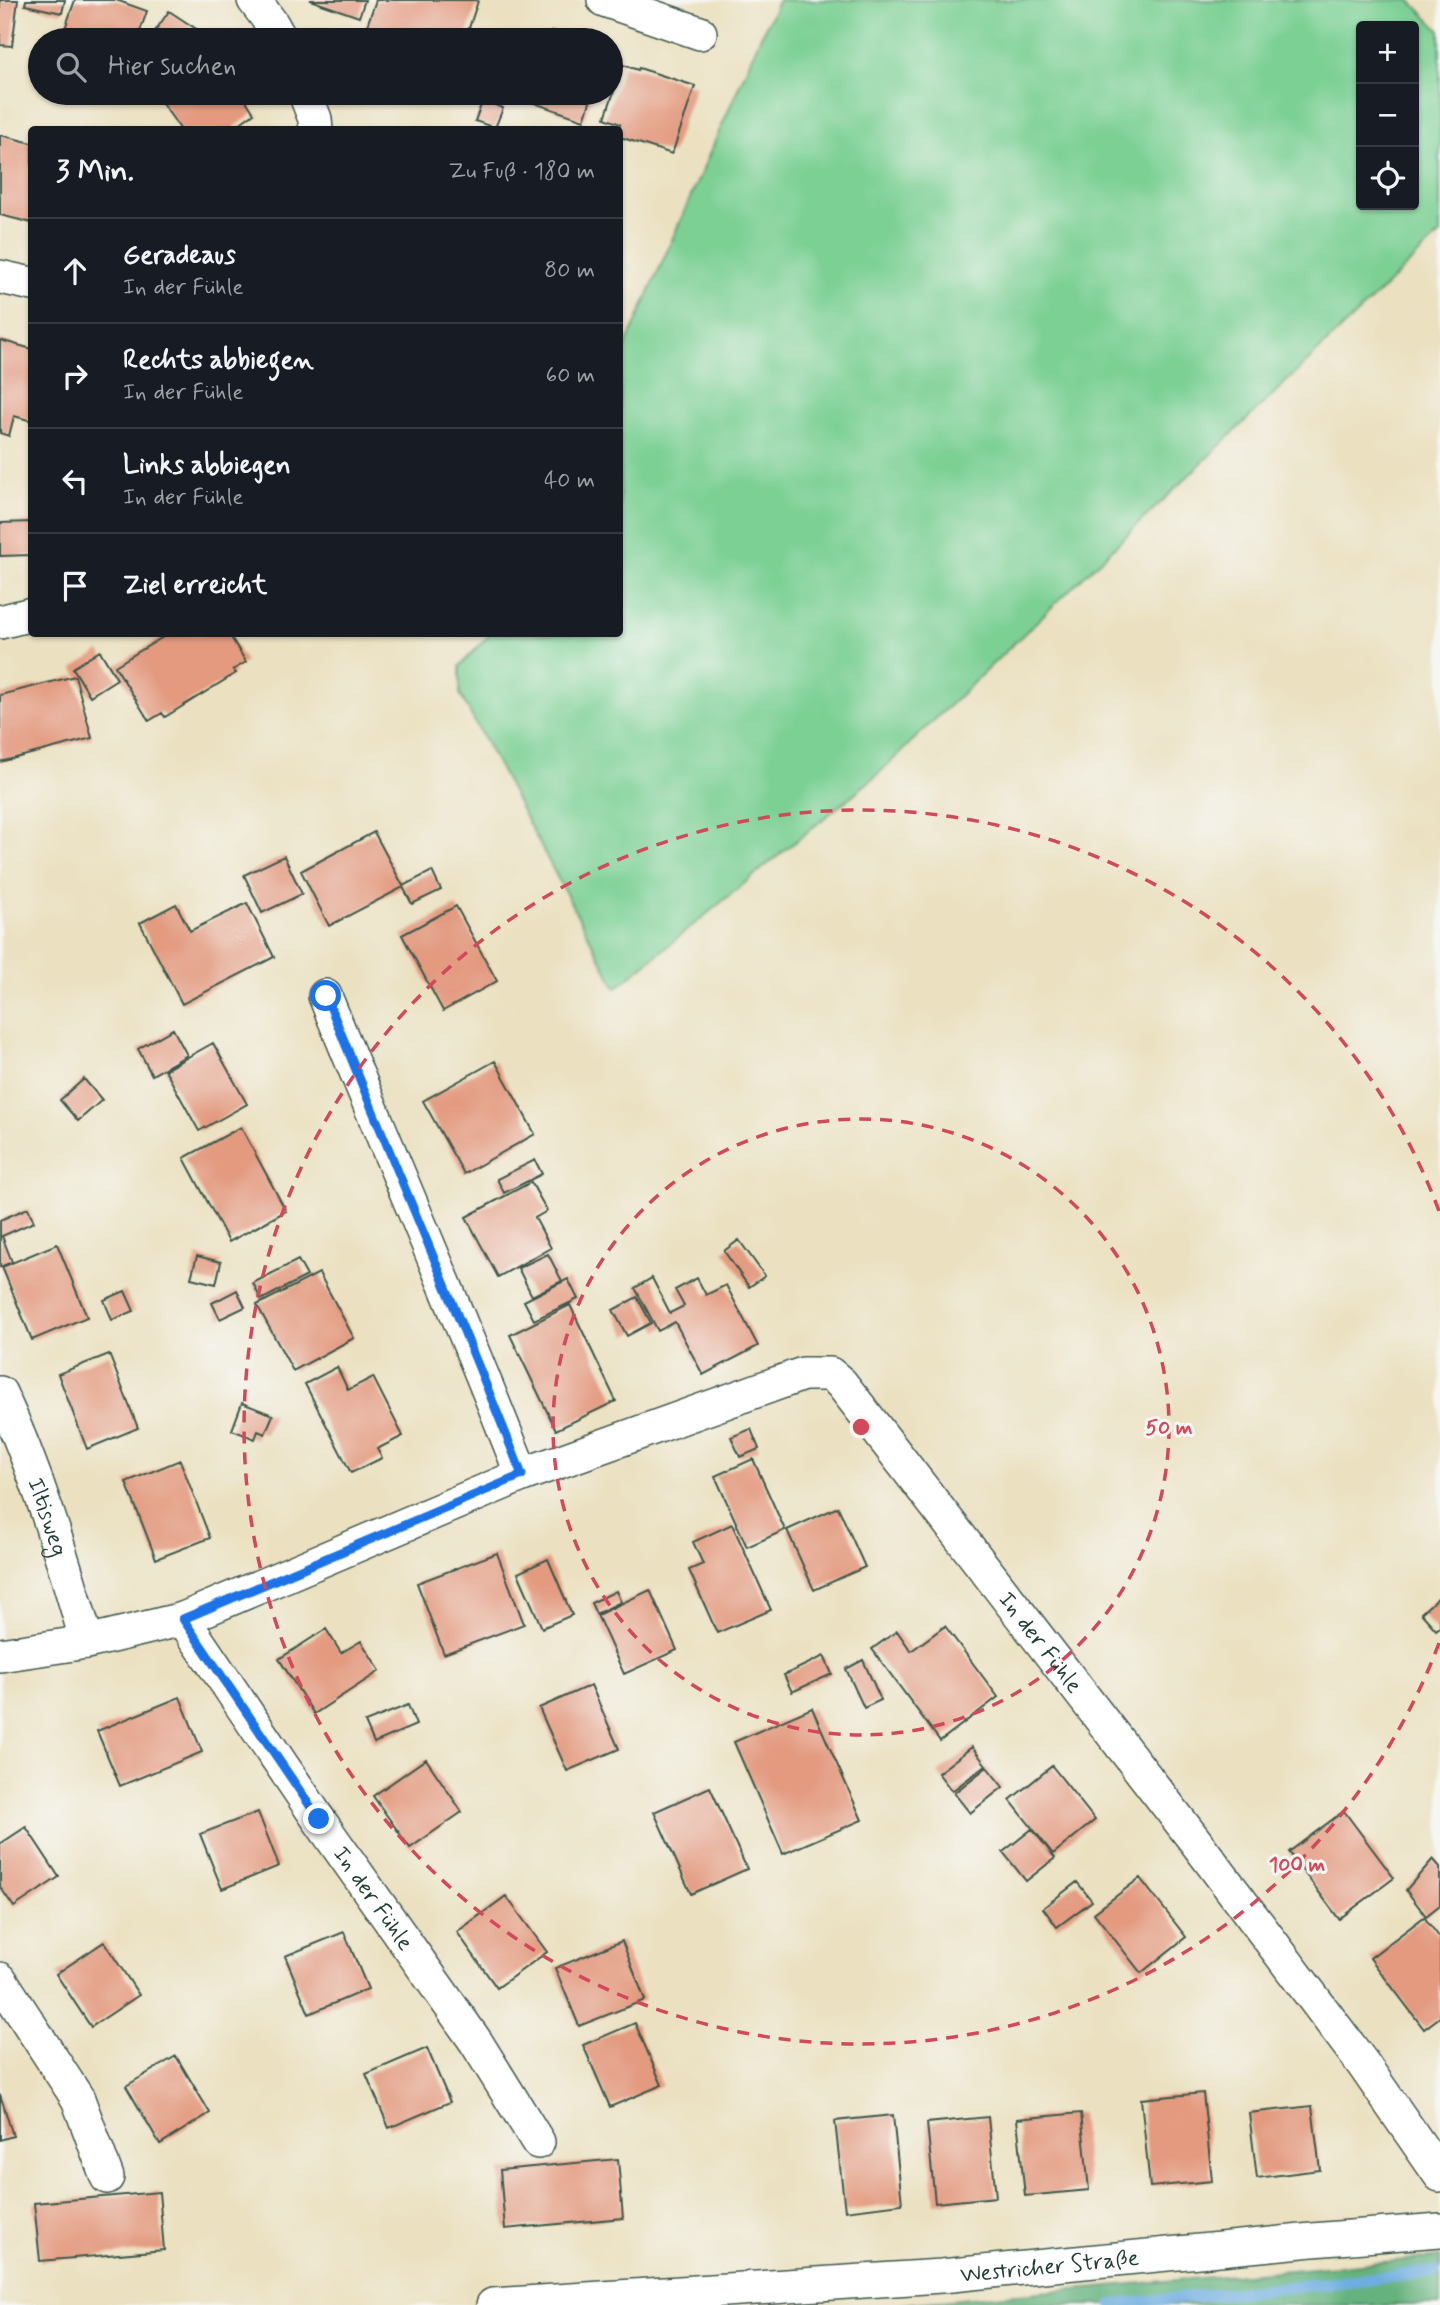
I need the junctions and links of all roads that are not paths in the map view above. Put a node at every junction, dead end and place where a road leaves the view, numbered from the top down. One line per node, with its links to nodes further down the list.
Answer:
1 (254, 0): 3 (street)
2 (604, 0): 4 (street)
3 (275, 28)
4 (700, 33)
5 (0, 277): 6 (street)
6 (28, 283)
7 (28, 615): 8 (street)
8 (0, 622)
9 (326, 996): 11 (street)
10 (0, 1393): 13 (street, Iltisweg)
11 (522, 1475): 12 (street, In der Fühle); 17 (street, In der Fühle)
12 (183, 1619): 13 (street, In der Fühle); 16 (street, In der Fühle)
13 (87, 1643): 14 (street, In der Fühle)
14 (0, 1655)
15 (0, 1979): 18 (street)
16 (538, 2142)
17 (1440, 2175)
18 (107, 2178)
19 (1440, 2230): 20 (street, Westricher Straße)
20 (493, 2305)

